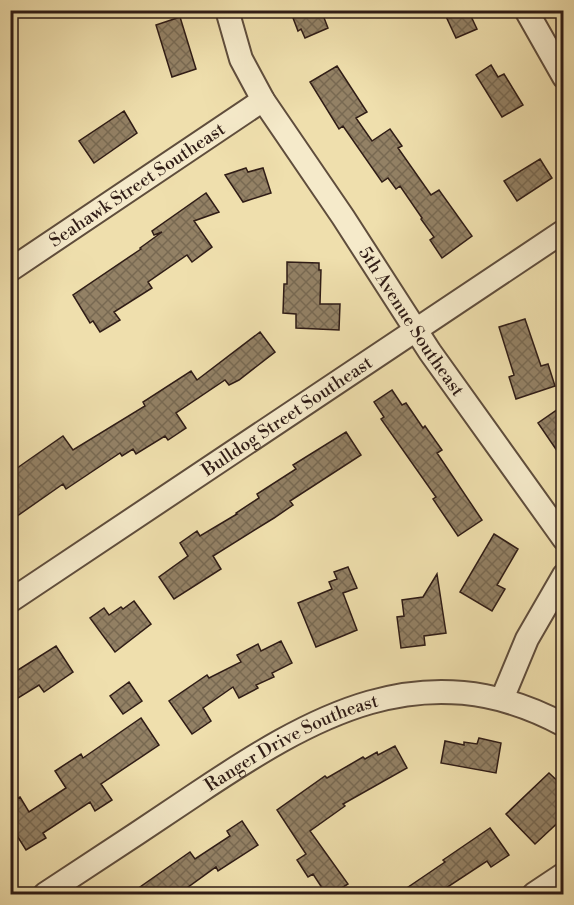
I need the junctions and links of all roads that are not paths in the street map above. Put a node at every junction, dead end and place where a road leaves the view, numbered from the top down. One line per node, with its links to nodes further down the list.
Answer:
1 (227, 10): 4 (street, 5th Avenue Southeast)
2 (525, 10): 3 (street)
3 (564, 77)
4 (263, 100): 6 (street, Seahawk Street Southeast); 7 (street, 5th Avenue Southeast)
5 (564, 231): 7 (street, Bulldog Street Southeast)
6 (10, 270)
7 (416, 330): 8 (street, 5th Avenue Southeast); 10 (street, Bulldog Street Southeast)
8 (564, 539)
9 (564, 575): 11 (street)
10 (10, 602)
11 (502, 699): 12 (street, Ranger Drive Southeast); 14 (street, Ranger Drive Southeast)
12 (564, 725)
13 (564, 874): 15 (street)
14 (45, 894)
15 (534, 894)

